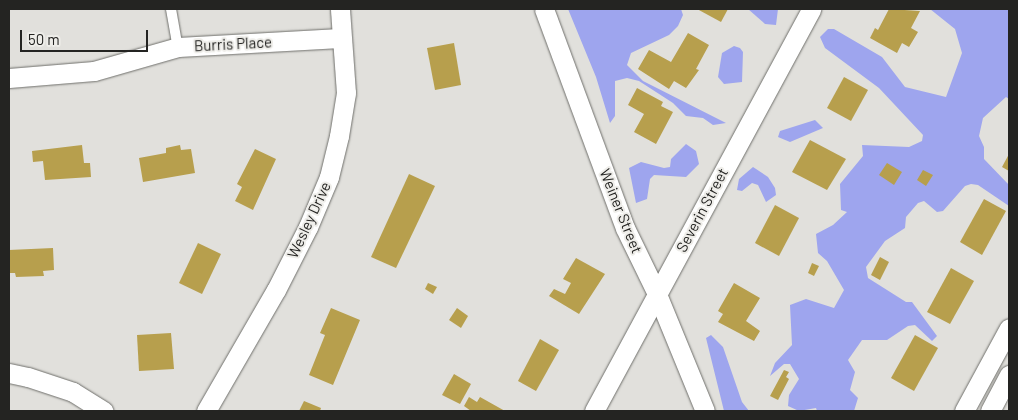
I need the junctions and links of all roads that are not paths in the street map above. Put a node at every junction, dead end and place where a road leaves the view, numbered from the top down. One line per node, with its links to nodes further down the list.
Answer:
1 (171, 9): 6 (lane)
2 (340, 9): 5 (street, Wesley Drive)
3 (544, 9): 8 (street, Weiner Street)
4 (811, 9): 8 (street, Severin Street)
5 (340, 38): 6 (street, Burris Place); 14 (street, Wesley Drive)
6 (178, 47): 7 (street, Burris Place)
7 (9, 78)
8 (657, 294): 15 (street, Severin Street); 16 (street, Weiner Street)
9 (1009, 328): 10 (street)
10 (1002, 358): 17 (street)
11 (9, 373): 13 (street)
12 (1009, 375): 18 (street)
13 (104, 411)
14 (206, 411)
15 (594, 411)
16 (706, 411)
17 (964, 411)
18 (990, 411)

